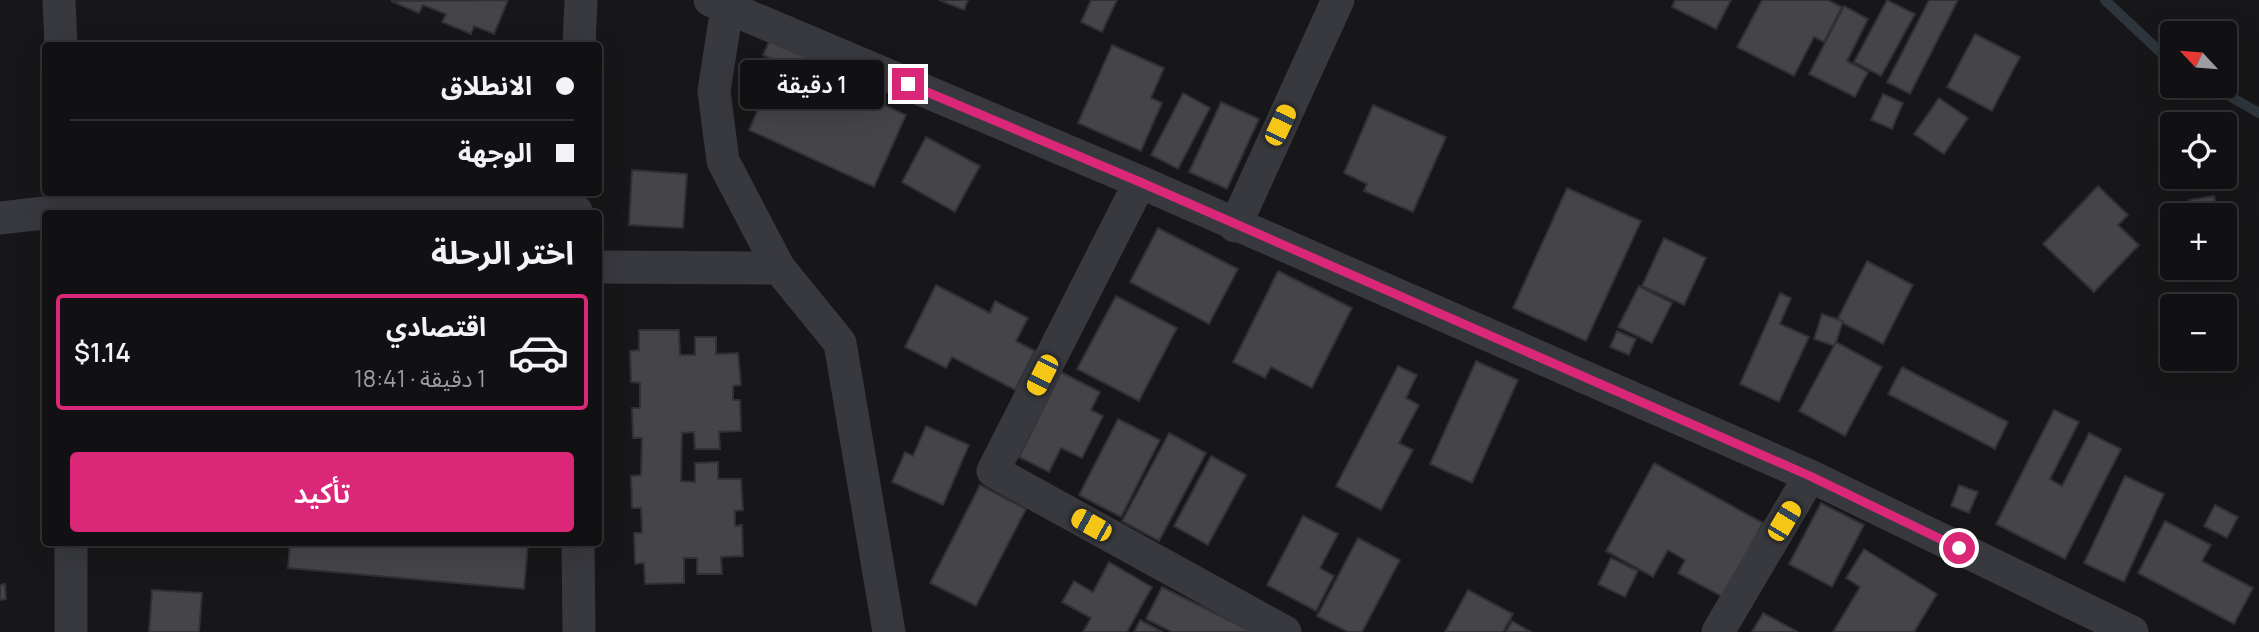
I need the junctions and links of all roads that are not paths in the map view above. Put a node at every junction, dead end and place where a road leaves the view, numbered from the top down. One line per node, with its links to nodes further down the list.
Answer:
1 (59, 0): 5 (street)
2 (580, 0): 6 (street)
3 (1338, 0): 11 (street)
4 (719, 4): 7 (street); 13 (street)
5 (61, 42)
6 (579, 42)
7 (1140, 182): 11 (street); 20 (street)
8 (68, 205): 9 (street); 10 (street)
9 (576, 206)
10 (0, 218)
11 (1235, 226): 14 (street)
12 (602, 267): 13 (street)
13 (779, 268): 19 (street)
14 (1810, 476): 21 (street); 22 (street)
15 (71, 546): 17 (street)
16 (578, 546): 18 (street)
17 (71, 632)
18 (579, 632)
19 (889, 632)
20 (1285, 632)
21 (1718, 632)
22 (2132, 632)

